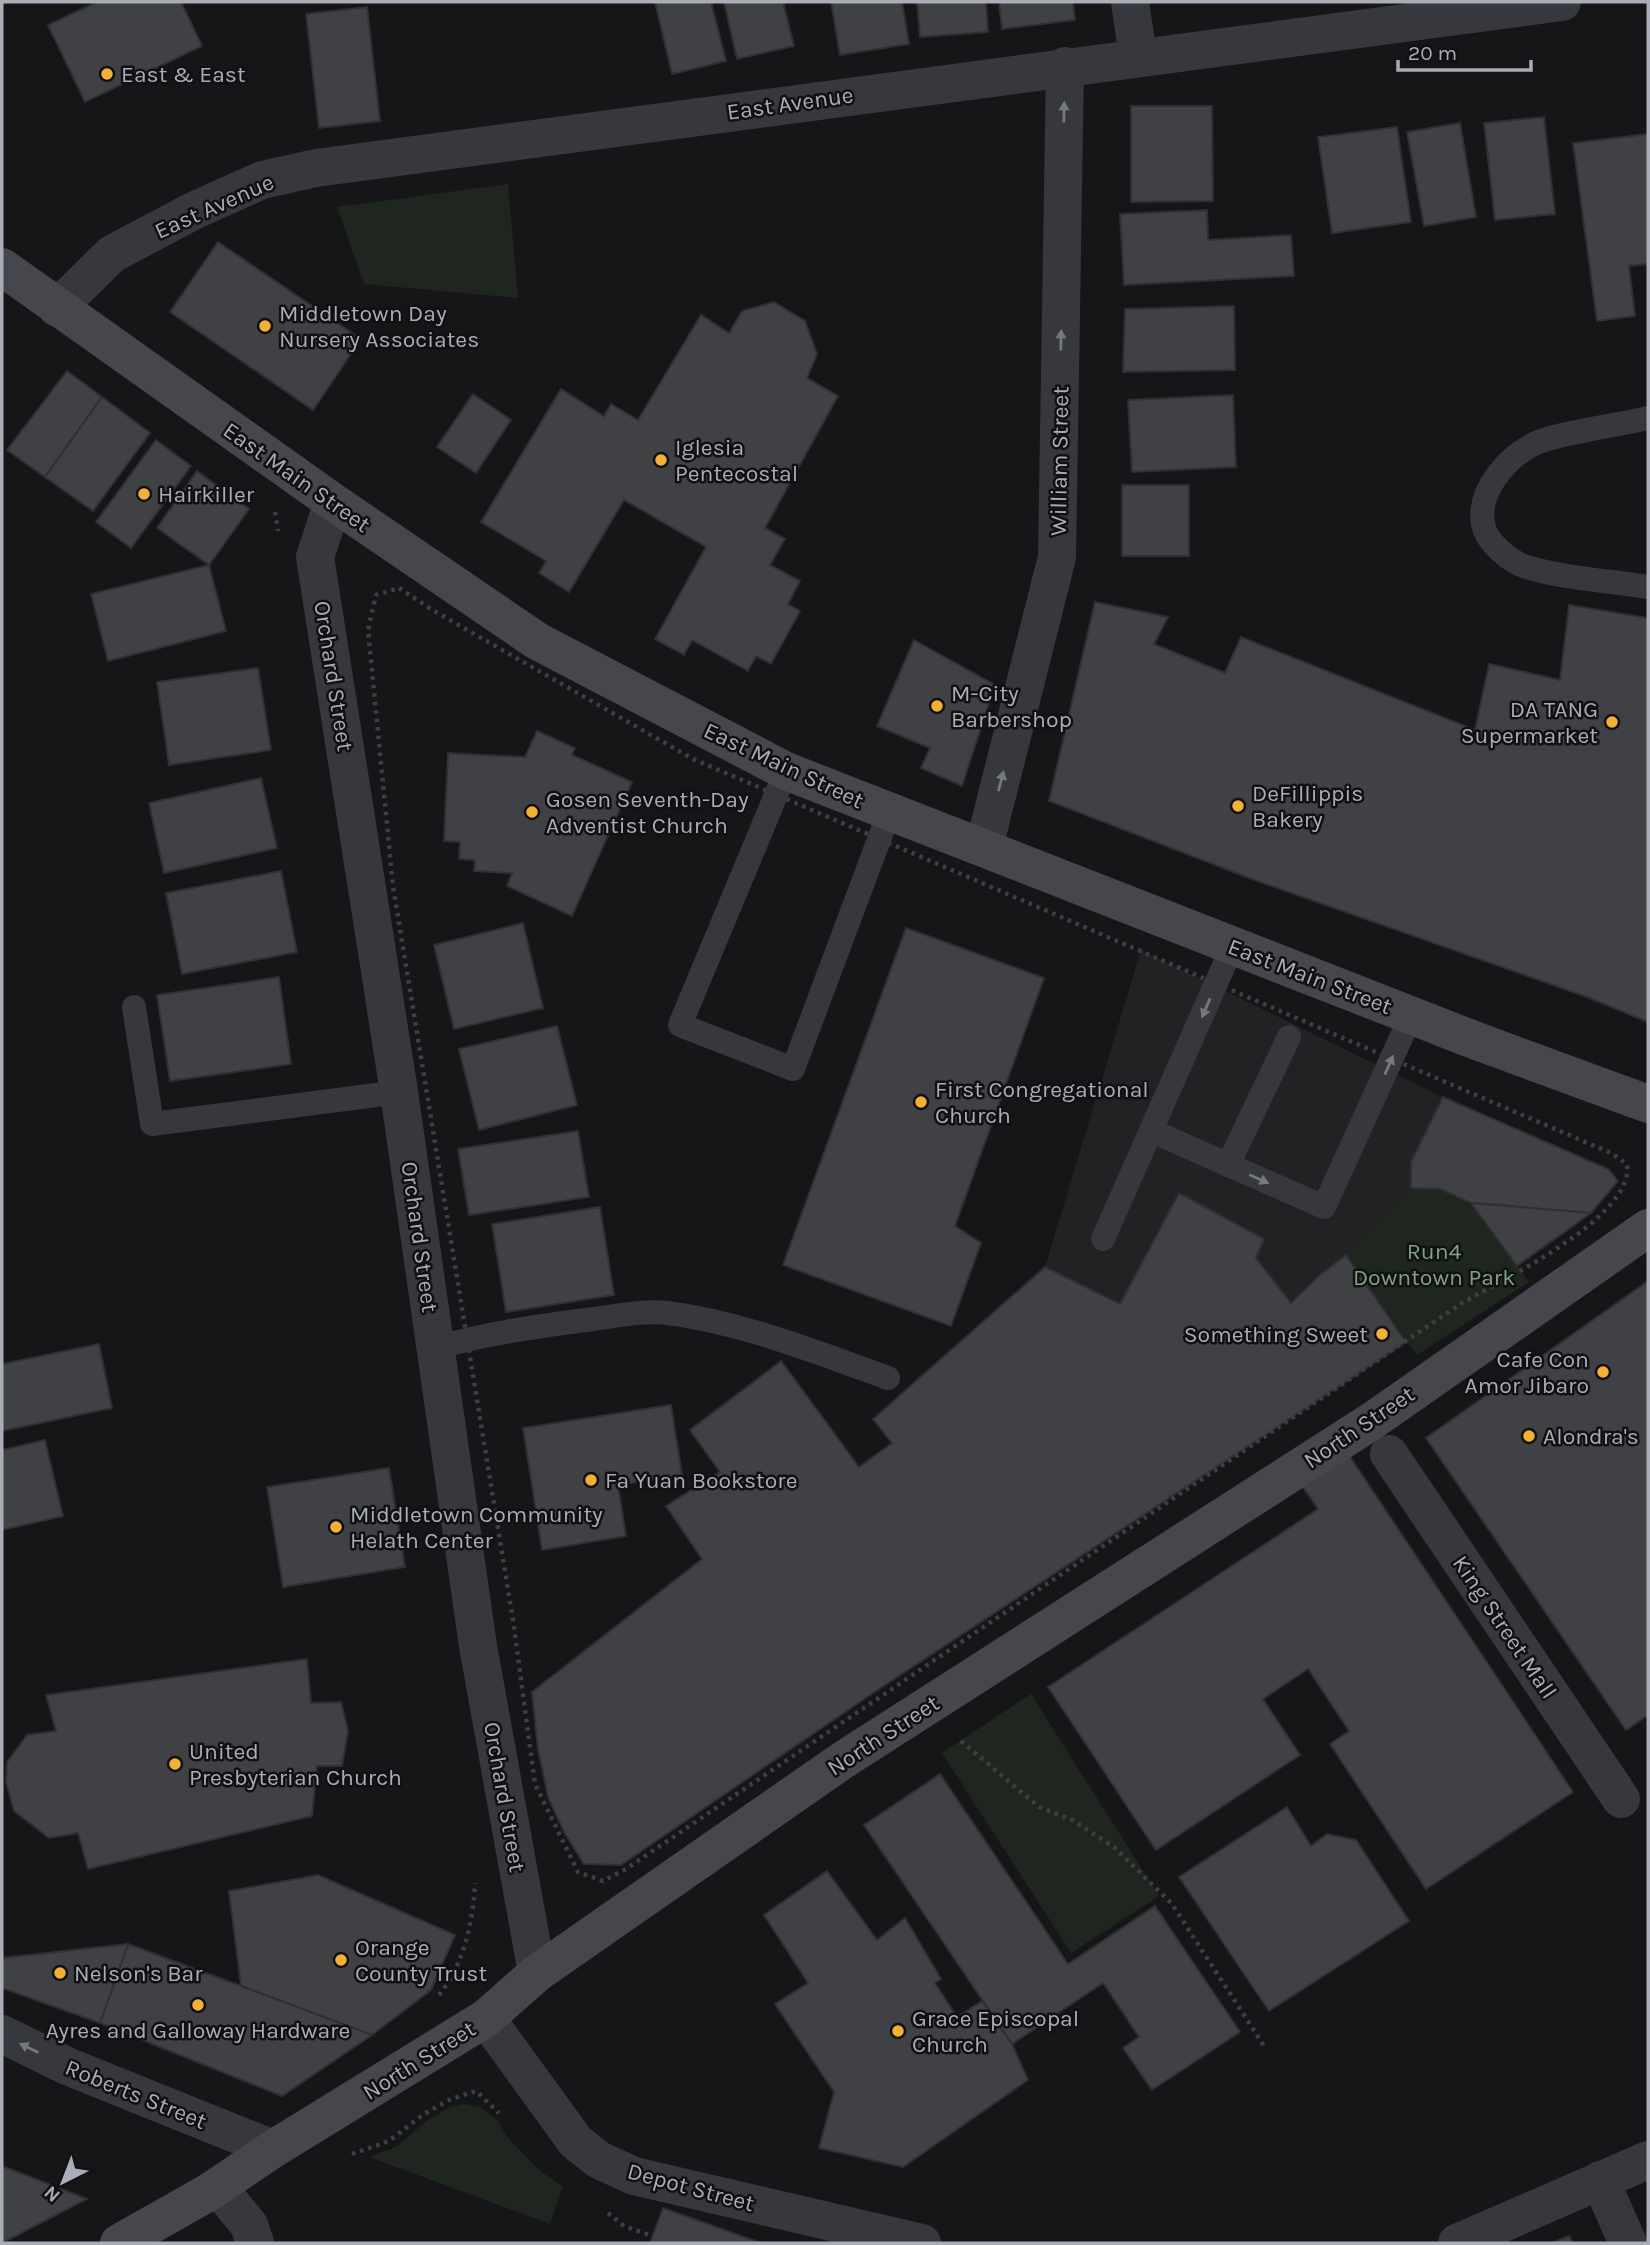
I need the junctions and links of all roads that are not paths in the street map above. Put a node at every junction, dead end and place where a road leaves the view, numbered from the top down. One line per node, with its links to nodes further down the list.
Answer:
1 (1130, 2): 3 (street)
2 (1562, 2): 3 (street, East Avenue)
3 (1138, 57): 4 (street, East Avenue)
4 (1065, 66): 6 (street, East Avenue); 12 (street, William Street, one-way to 4)
5 (2, 267): 6 (main road, East Main Street)
6 (57, 308): 8 (main road, East Main Street)
7 (1648, 418): 9 (lane)
8 (333, 502): 10 (main road, East Main Street); 17 (street, Orchard Street)
9 (1648, 587)
10 (781, 783): 11 (main road, East Main Street); 11 (lane)
11 (884, 826): 12 (main road, East Main Street)
12 (984, 846): 13 (main road, East Main Street)
13 (1233, 945): 15 (main road, East Main Street); 19 (lane, one-way to 19)
14 (134, 1007): 17 (lane)
15 (1412, 1016): 18 (main road, East Main Street); 20 (lane, one-way to 15)
16 (1289, 1037): 20 (lane)
17 (399, 1092): 23 (street, Orchard Street)
18 (1648, 1104)
19 (1152, 1132): 20 (lane); 22 (lane)
20 (1228, 1165)
21 (1648, 1228): 27 (main road, North Street)
22 (1103, 1240)
23 (452, 1343): 24 (lane); 27 (street, Orchard Street)
24 (888, 1378)
25 (1389, 1454): 26 (street, King Street Mall)
26 (1621, 1799)
27 (537, 1973): 28 (main road, North Street)
28 (486, 2018): 30 (main road, North Street); 36 (street, Depot Street)
29 (2, 2034): 30 (street, Roberts Street, one-way to 29)
30 (272, 2149): 33 (main road, North Street)
31 (1648, 2160): 32 (street)
32 (1601, 2180): 37 (street); 38 (street)
33 (211, 2191): 34 (main road, North Street); 35 (street)
34 (119, 2243)
35 (255, 2243)
36 (922, 2243)
37 (1457, 2243)
38 (1628, 2243)

